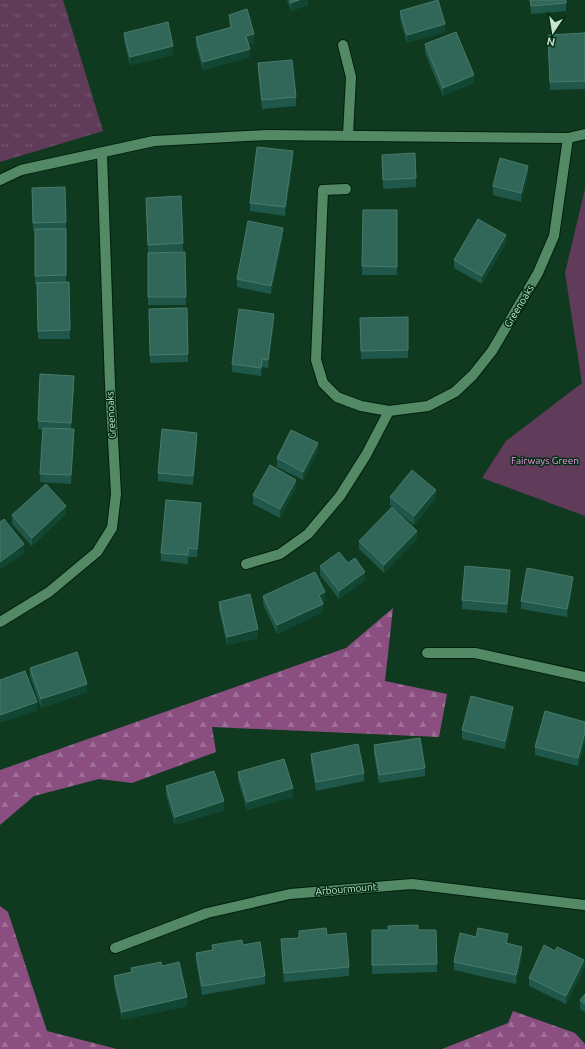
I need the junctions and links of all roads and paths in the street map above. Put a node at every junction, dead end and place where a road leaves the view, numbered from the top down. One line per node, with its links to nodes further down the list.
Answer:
1 (343, 45): 2 (street)
2 (348, 134): 4 (street); 5 (street)
3 (585, 134): 4 (street)
4 (568, 138): 8 (street, Greenoaks)
5 (102, 154): 6 (street); 10 (street, Greenoaks)
6 (0, 180)
7 (346, 189): 8 (street, Greenoaks)
8 (389, 411): 9 (street)
9 (246, 564)
10 (0, 622)
11 (427, 653): 12 (street)
12 (585, 677)
13 (585, 905): 14 (street, Arbourmount)
14 (115, 948)

